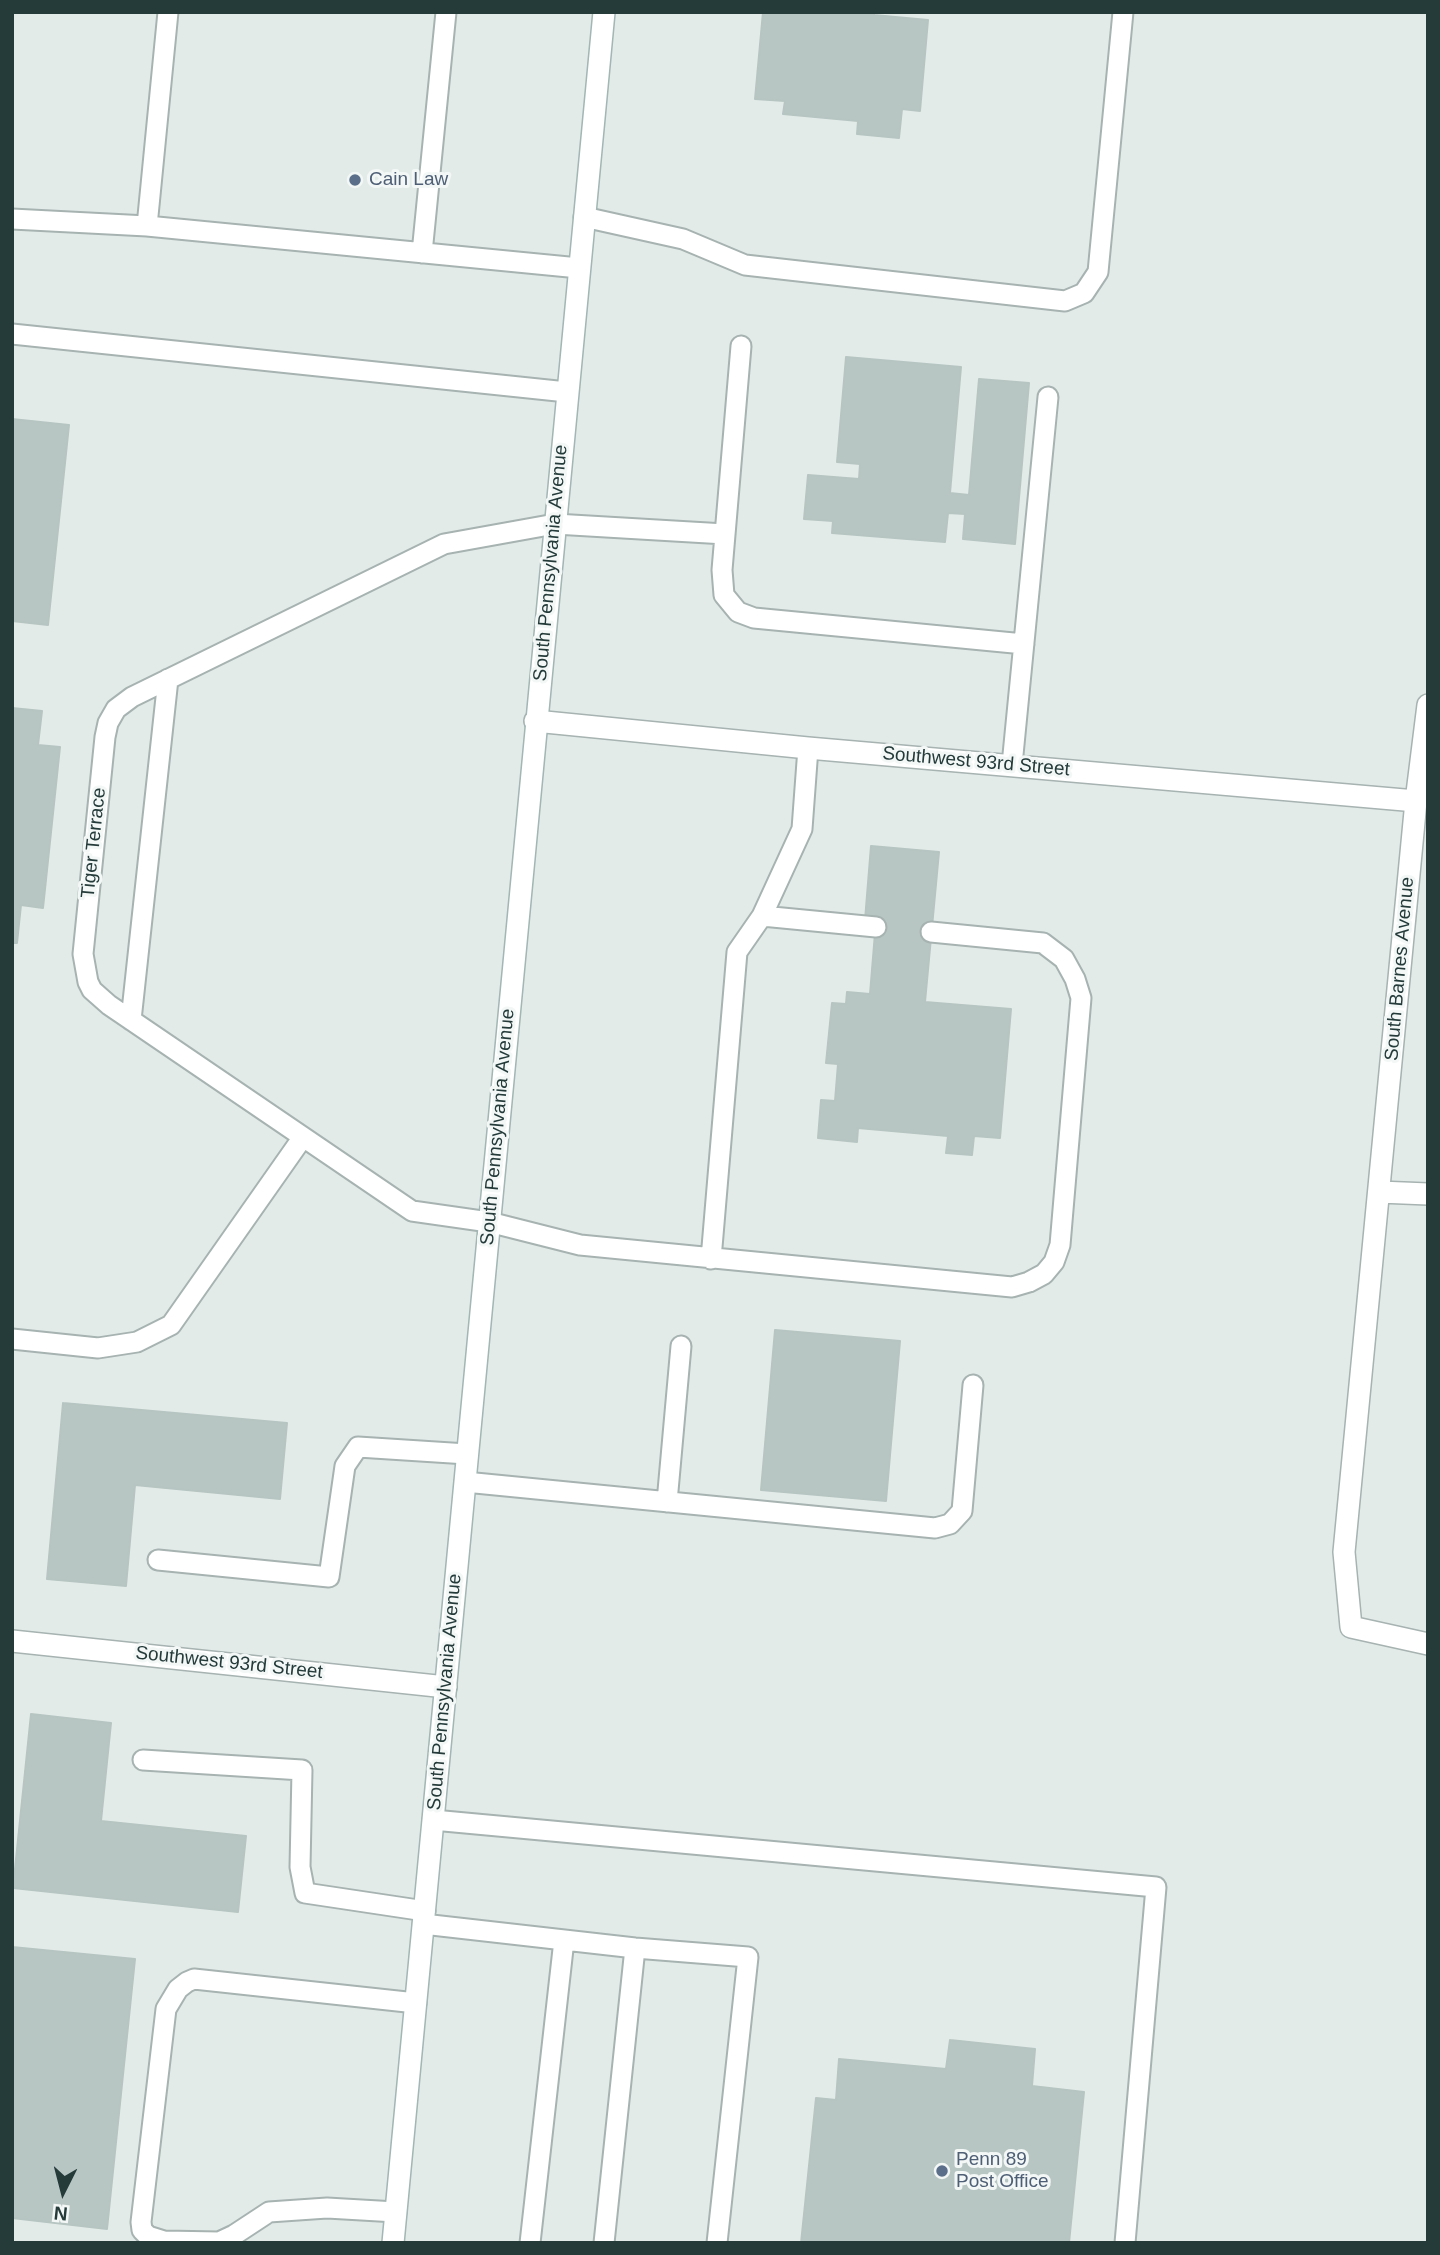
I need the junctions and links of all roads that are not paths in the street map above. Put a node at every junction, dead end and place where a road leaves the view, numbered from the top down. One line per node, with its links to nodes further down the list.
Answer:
1 (168, 12): 7 (lane)
2 (446, 12): 8 (lane)
3 (604, 12): 5 (street, South Pennsylvania Avenue)
4 (1124, 12): 5 (lane)
5 (584, 217): 9 (street, South Pennsylvania Avenue)
6 (12, 219): 7 (lane)
7 (147, 226): 8 (lane)
8 (422, 253): 9 (lane)
9 (579, 268): 12 (street, South Pennsylvania Avenue)
10 (12, 334): 12 (lane)
11 (741, 346): 15 (lane)
12 (567, 392): 14 (street, South Pennsylvania Avenue)
13 (1048, 397): 16 (lane)
14 (555, 524): 15 (lane, Tiger Terrace); 17 (lane, Tiger Terrace); 19 (street, South Pennsylvania Avenue)
15 (725, 534): 16 (lane)
16 (1024, 644): 21 (lane)
17 (168, 679): 26 (lane); 26 (lane, Tiger Terrace)
18 (1428, 705): 22 (street, South Barnes Avenue)
19 (536, 720): 20 (street, Southwest 93rd Street); 30 (street, South Pennsylvania Avenue)
20 (808, 748): 21 (street, Southwest 93rd Street); 23 (lane)
21 (1012, 765): 22 (street, Southwest 93rd Street)
22 (1416, 801): 28 (street, South Barnes Avenue)
23 (762, 916): 24 (lane); 31 (lane)
24 (876, 927)
25 (931, 932): 31 (lane, Tiger Terrace)
26 (131, 1020): 27 (lane, Tiger Terrace)
27 (303, 1137): 30 (lane, Tiger Terrace); 32 (lane)
28 (1379, 1192): 29 (street); 40 (street, South Barnes Avenue)
29 (1428, 1194)
30 (489, 1222): 31 (lane, Tiger Terrace); 35 (street, South Pennsylvania Avenue)
31 (711, 1259)
32 (12, 1339)
33 (681, 1346): 37 (lane)
34 (973, 1385): 37 (lane)
35 (467, 1454): 36 (street, South Pennsylvania Avenue); 38 (lane)
36 (465, 1482): 37 (lane); 41 (street, South Pennsylvania Avenue)
37 (667, 1502)
38 (158, 1560)
39 (12, 1641): 41 (street, Southwest 93rd Street)
40 (1428, 1644)
41 (446, 1687): 43 (street, South Pennsylvania Avenue)
42 (143, 1760): 44 (lane)
43 (433, 1820): 44 (street, South Pennsylvania Avenue); 53 (lane)
44 (424, 1917): 45 (lane); 47 (street, South Pennsylvania Avenue)
45 (564, 1940): 46 (lane); 50 (lane)
46 (635, 1948): 51 (lane); 52 (lane)
47 (416, 2003): 48 (street, South Pennsylvania Avenue); 48 (lane)
48 (396, 2212): 49 (street, South Pennsylvania Avenue)
49 (393, 2243)
50 (530, 2243)
51 (604, 2243)
52 (717, 2243)
53 (1125, 2243)

